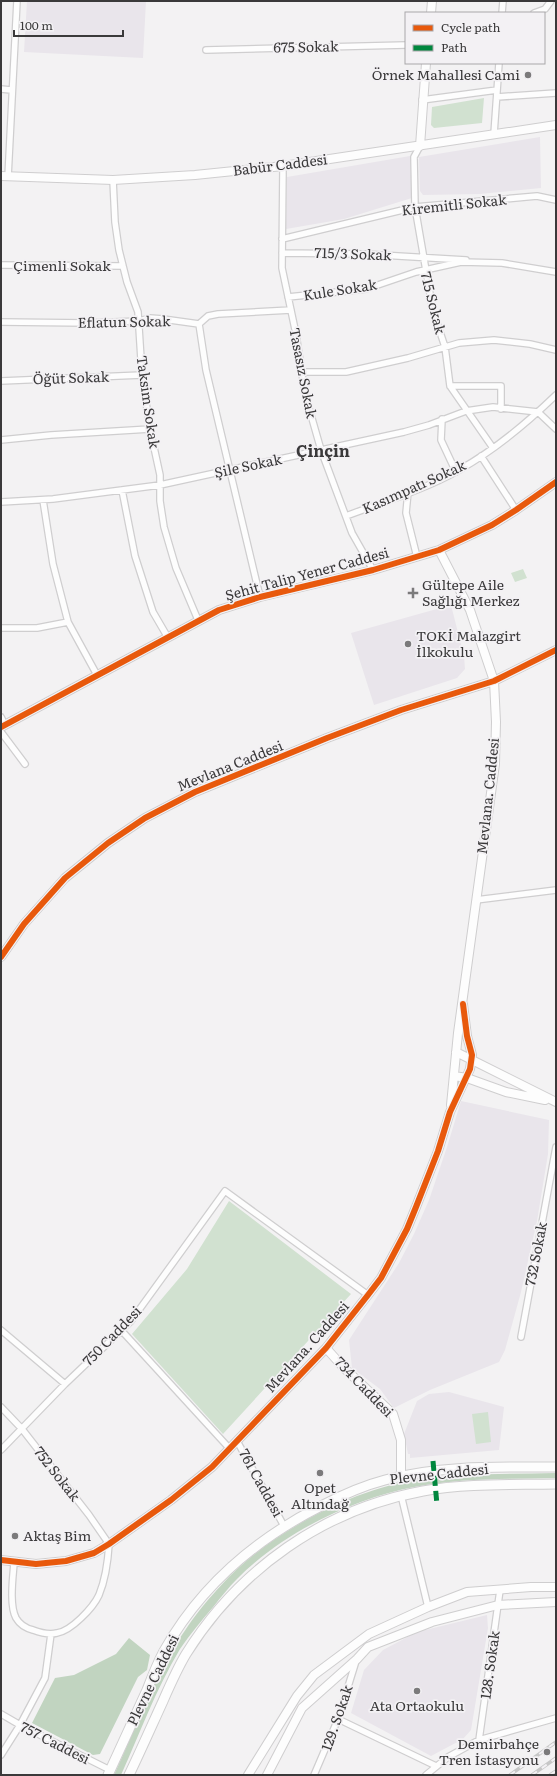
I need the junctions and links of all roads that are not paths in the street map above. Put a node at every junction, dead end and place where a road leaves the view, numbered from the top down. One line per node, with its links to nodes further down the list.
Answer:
1 (17, 1): 13 (street)
2 (432, 1): 5 (street)
3 (503, 1): 6 (street)
4 (552, 1): 7 (street)
5 (431, 12)
6 (502, 12)
7 (537, 12)
8 (405, 45): 9 (street, 675 Sokak)
9 (206, 50)
10 (426, 64): 17 (street)
11 (499, 64): 14 (street)
12 (1, 89): 13 (street)
13 (11, 90): 22 (street)
14 (497, 90): 16 (street); 17 (street)
15 (556, 93): 16 (street)
16 (496, 97): 19 (street)
17 (422, 100): 20 (street)
18 (556, 125): 19 (street, Babür Caddesi)
19 (494, 134): 20 (street, Babür Caddesi)
20 (420, 146): 21 (street, Babür Caddesi); 25 (street, 715 Sokak)
21 (283, 166): 23 (street, Babür Caddesi); 26 (street, Tasasız Sokak)
22 (5, 177): 23 (street, Babür Caddesi)
23 (113, 180): 31 (street, Taksim Sokak)
24 (556, 200): 25 (street, Kiremitli Sokak)
25 (415, 207): 26 (street, Kiremitli Sokak); 28 (street, 715 Sokak)
26 (282, 239): 27 (street, Tasasız Sokak)
27 (282, 252): 28 (street, 715/3 Sokak); 34 (street, Tasasız Sokak)
28 (423, 256): 29 (street, 715/3 Sokak); 32 (street, 715 Sokak)
29 (478, 263): 32 (street, Kule Sokak); 33 (street, Kule Sokak)
30 (1, 266): 31 (street, Çimenli Sokak)
31 (123, 266): 36 (street, Taksim Sokak)
32 (425, 270): 34 (street, Kule Sokak); 39 (street, 715 Sokak)
33 (556, 272)
34 (288, 298): 35 (street, Tasasız Sokak)
35 (291, 310): 38 (street); 41 (street, Tasasız Sokak)
36 (139, 321): 37 (street, Eflatun Sokak); 38 (street, Eflatun Sokak); 42 (street, Taksim Sokak)
37 (1, 322)
38 (199, 324): 56 (street)
39 (445, 347): 40 (street); 41 (street); 44 (street, 715 Sokak)
40 (556, 350)
41 (302, 372): 54 (street, Tasasız Sokak)
42 (142, 375): 43 (street, Öğüt Sokak); 51 (street, Taksim Sokak)
43 (1, 381)
44 (450, 386): 46 (street); 47 (street, 715 Sokak)
45 (556, 394): 48 (street, Kasımpatı Sokak)
46 (501, 409): 47 (street, Şile Sokak); 48 (street, Şile Sokak)
47 (466, 411): 49 (street, Şile Sokak); 53 (street, 715 Sokak)
48 (538, 412): 50 (street); 53 (street, Kasımpatı Sokak)
49 (442, 419): 54 (street, Şile Sokak); 57 (street)
50 (556, 428)
51 (150, 429): 52 (street); 59 (street, Taksim Sokak)
52 (1, 440)
53 (493, 448): 55 (street, Kasımpatı Sokak)
54 (321, 450): 56 (street, Şile Sokak); 65 (street, Tasasız Sokak)
55 (481, 456): 57 (street, Kasımpatı Sokak); 64 (street)
56 (230, 470): 59 (street, Şile Sokak); 69 (street)
57 (456, 472): 61 (street, Kasımpatı Sokak)
58 (556, 482): 64 (street, Şehit Talip Yener Caddesi)
59 (160, 485): 60 (street, Şile Sokak); 70 (street, Taksim Sokak)
60 (122, 490): 62 (street, Şile Sokak); 73 (street)
61 (408, 492): 65 (street, Kasımpatı Sokak); 67 (street)
62 (43, 500): 63 (street, Şile Sokak); 71 (street)
63 (1, 502)
64 (516, 510): 66 (street, Şehit Talip Yener Caddesi)
65 (346, 516): 68 (street, Tasasız Sokak)
66 (440, 550): 67 (street, Şehit Talip Yener Caddesi); 76 (street, Mevlana. Caddesi)
67 (417, 557): 68 (street, Şehit Talip Yener Caddesi)
68 (372, 570): 69 (street, Şehit Talip Yener Caddesi)
69 (260, 598): 70 (street, Şehit Talip Yener Caddesi)
70 (198, 620): 73 (street, Şehit Talip Yener Caddesi)
71 (68, 622): 72 (street); 75 (street)
72 (1, 628)
73 (167, 636): 75 (street, Şehit Talip Yener Caddesi)
74 (556, 650): 76 (street, Mevlana Caddesi)
75 (97, 675): 77 (street, Şehit Talip Yener Caddesi)
76 (494, 681): 80 (street, Mevlana. Caddesi); 81 (street, Mevlana Caddesi)
77 (2, 725): 78 (street)
78 (25, 764)
79 (556, 890): 80 (street)
80 (476, 900): 82 (street, Mevlana. Caddesi)
81 (1, 957)
82 (463, 1004): 83 (street, Mevlana. Caddesi); 84 (street, Mevlana. Caddesi)
83 (456, 1052): 84 (street); 85 (street, Mevlana. Caddesi)
84 (472, 1059): 86 (street, Mevlana. Caddesi); 87 (street)
85 (454, 1076): 86 (street); 88 (street, Mevlana. Caddesi)
86 (467, 1078): 87 (street); 88 (street, Mevlana. Caddesi)
87 (555, 1102)
88 (450, 1112): 90 (street, Mevlana. Caddesi)
89 (556, 1147): 93 (street, 732 Sokak)
90 (368, 1295): 92 (street, 750 Caddesi); 94 (street, Mevlana. Caddesi)
91 (1, 1330): 95 (street)
92 (121, 1330): 95 (street, 750 Caddesi); 99 (street)
93 (521, 1337)
94 (326, 1348): 98 (street, Mevlana. Caddesi); 102 (street, 734 Caddesi)
95 (65, 1384): 97 (street, 750 Caddesi)
96 (1, 1407): 97 (street, 752 Sokak)
97 (22, 1429): 100 (street, 750 Caddesi); 106 (street, 752 Sokak)
98 (237, 1441): 99 (street, Mevlana. Caddesi); 105 (street, 761 Caddesi)
99 (230, 1449): 106 (street, Mevlana. Caddesi)
100 (1, 1450)
101 (556, 1467): 102 (main road, Plevne Caddesi)
102 (401, 1476): 105 (main road, Plevne Caddesi)
103 (556, 1484): 104 (main road, Plevne Caddesi)
104 (401, 1495): 113 (street); 124 (main road, Plevne Caddesi)
105 (284, 1526): 123 (main road, Plevne Caddesi)
106 (110, 1544): 108 (street, Mevlana. Caddesi); 114 (street)
107 (1, 1560): 108 (street, Mevlana. Caddesi)
108 (14, 1563): 114 (street)
109 (556, 1588): 110 (street)
110 (500, 1590): 112 (street, 128. Sokak); 113 (street)
111 (556, 1602): 112 (street)
112 (498, 1605): 115 (street); 120 (street, 128. Sokak)
113 (428, 1607): 125 (street)
114 (51, 1634): 119 (street)
115 (357, 1659): 118 (street, 129. Sokak); 126 (street)
116 (1, 1714): 119 (street, 757 Caddesi)
117 (556, 1718): 120 (street)
118 (338, 1719): 122 (street); 127 (street, 129. Sokak)
119 (20, 1725): 121 (street); 123 (street, 757 Caddesi)
120 (479, 1740): 122 (street)
121 (1, 1755)
122 (436, 1766): 128 (street)
123 (109, 1773)
124 (129, 1775)
125 (248, 1775)
126 (267, 1775)
127 (314, 1775)
128 (426, 1775)

